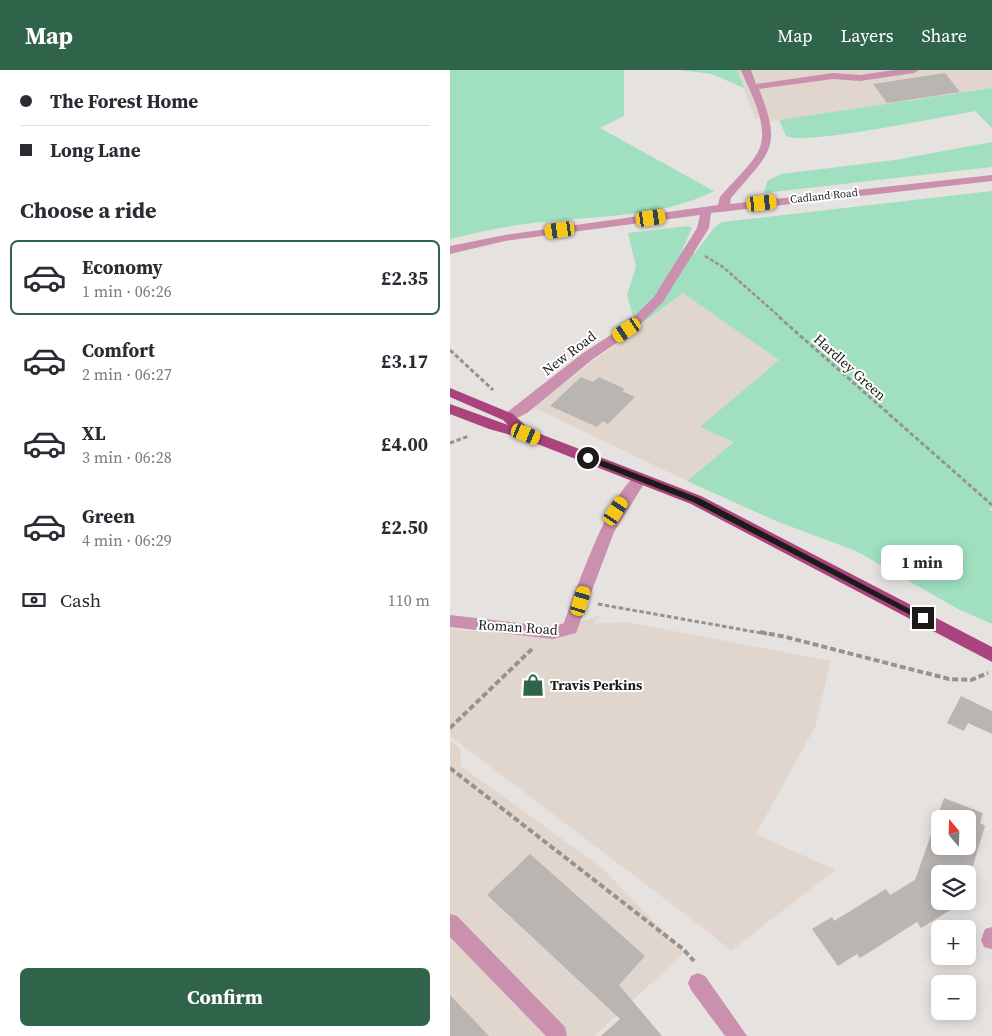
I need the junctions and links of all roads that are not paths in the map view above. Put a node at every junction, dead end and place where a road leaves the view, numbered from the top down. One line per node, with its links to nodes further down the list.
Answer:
1 (746, 70): 7 (street)
2 (828, 70): 6 (street)
3 (844, 70): 5 (street)
4 (914, 70): 5 (street)
5 (866, 77): 6 (street)
6 (814, 79): 7 (street)
7 (753, 87): 9 (street)
8 (992, 178): 9 (street, Cadland Road)
9 (723, 208): 10 (street, Cadland Road)
10 (706, 210): 11 (street, Cadland Road); 14 (street, New Road)
11 (450, 250)
12 (450, 392): 14 (main road)
13 (450, 409): 15 (main road)
14 (508, 417): 15 (main road)
15 (526, 434): 16 (main road)
16 (640, 479): 17 (street, Roman Road); 18 (main road)
17 (450, 621)
18 (992, 655)
19 (450, 923): 21 (street)
20 (703, 990): 22 (street)
21 (556, 1036)
22 (738, 1036)

